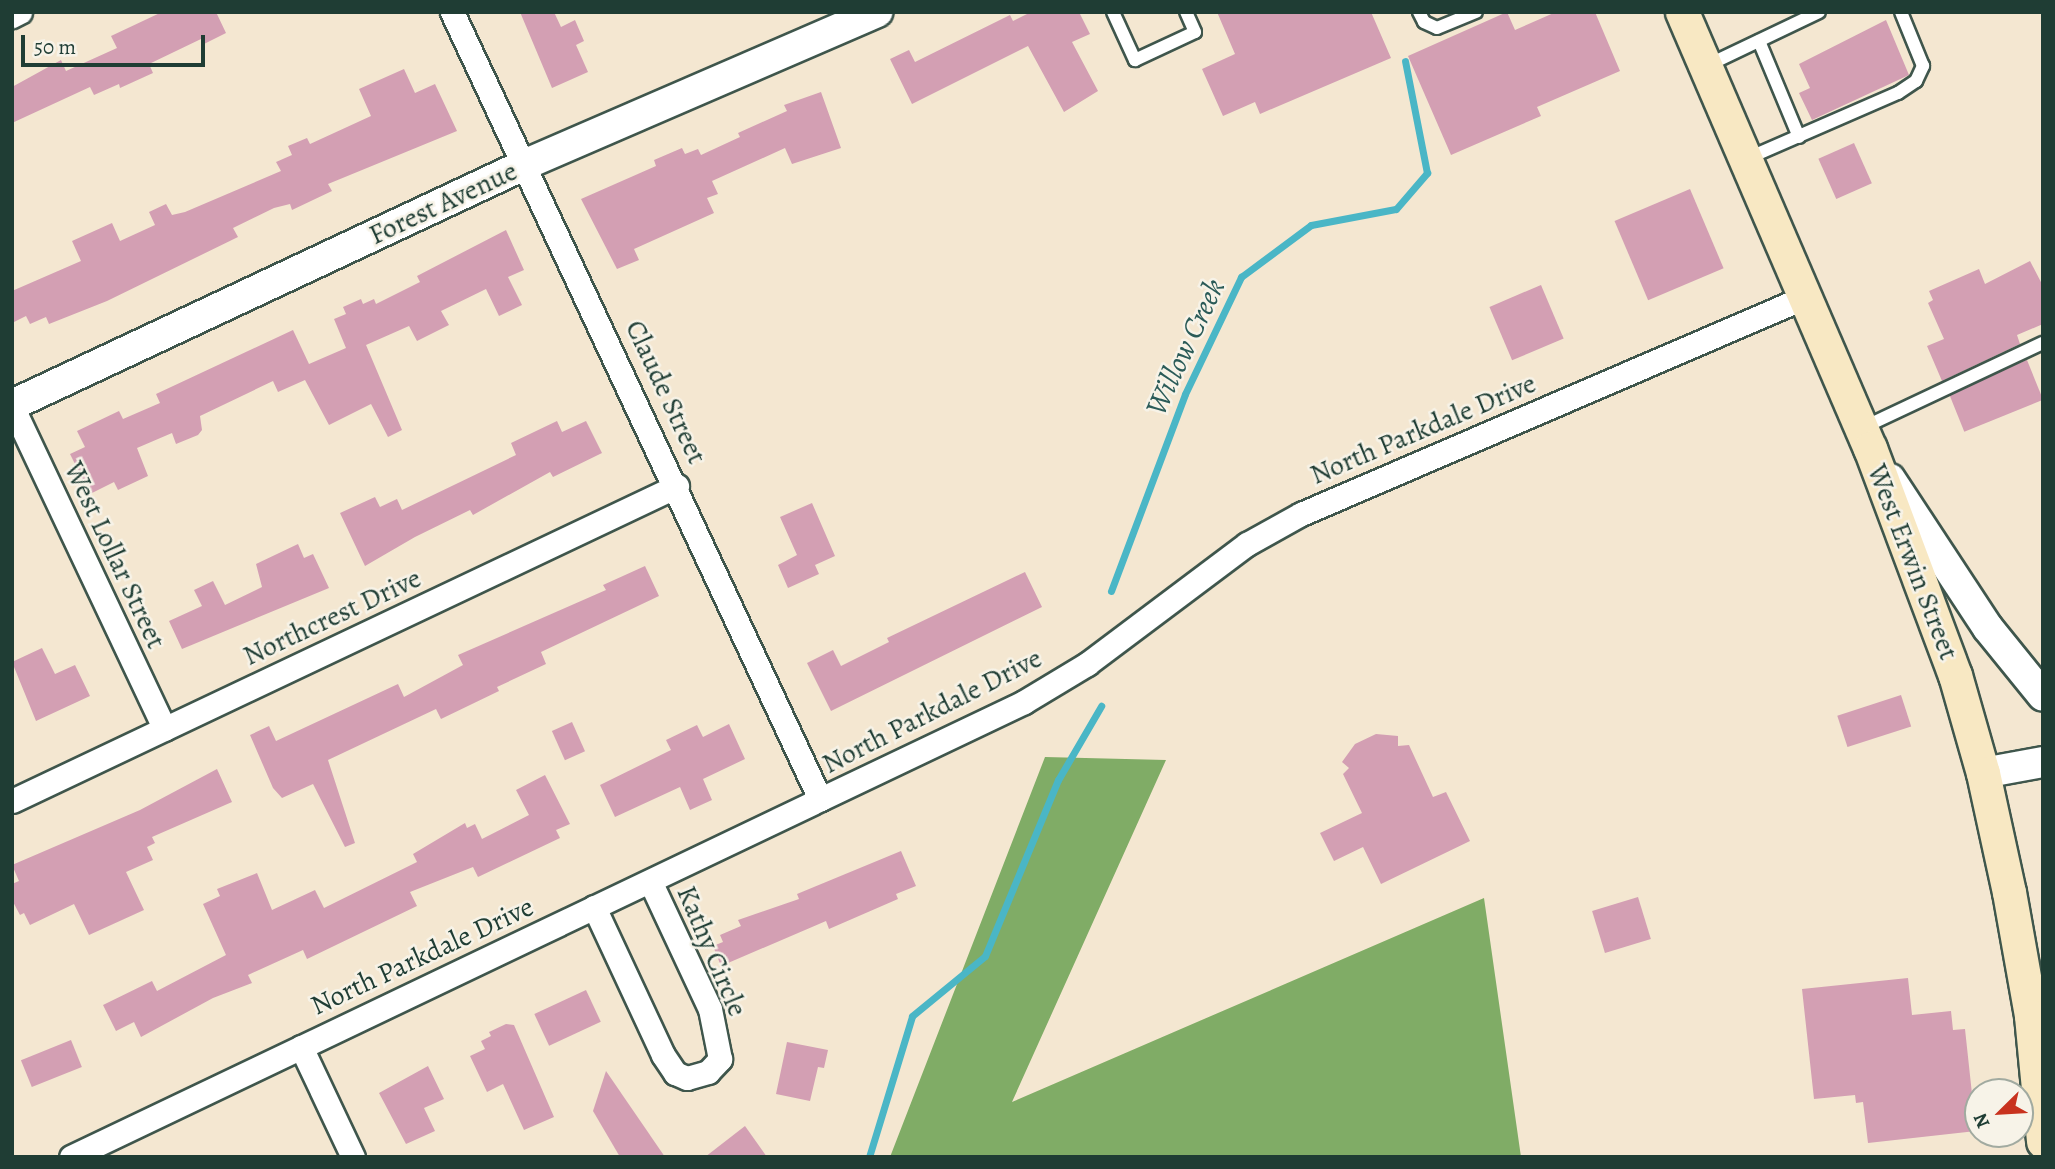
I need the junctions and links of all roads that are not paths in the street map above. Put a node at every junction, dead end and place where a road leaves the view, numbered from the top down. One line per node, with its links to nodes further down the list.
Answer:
1 (20, 12): 11 (street)
2 (452, 12): 16 (street, Claude Street)
3 (878, 12): 16 (street, Forest Avenue)
4 (1114, 12): 5 (lane)
5 (1186, 12)
6 (1419, 12): 7 (lane)
7 (1476, 12)
8 (1682, 12): 13 (main road, West Erwin Street)
9 (1819, 12): 12 (lane)
10 (1900, 12): 14 (lane)
11 (12, 16)
12 (1759, 41): 13 (lane); 14 (lane)
13 (1706, 66): 15 (main road, West Erwin Street)
14 (1798, 136): 15 (lane)
15 (1746, 159): 17 (main road, West Erwin Street)
16 (526, 164): 19 (street, Forest Avenue); 21 (street, Claude Street)
17 (1805, 297): 20 (main road, West Erwin Street); 26 (street, North Parkdale Drive)
18 (2043, 343): 20 (lane)
19 (12, 405): 23 (street, West Lollar Street)
20 (1866, 438): 22 (street); 25 (main road, West Erwin Street)
21 (677, 486): 23 (street, Northcrest Drive); 26 (street, Claude Street)
22 (2043, 696)
23 (165, 729): 27 (street, Northcrest Drive)
24 (2043, 762): 25 (street)
25 (1983, 773): 31 (main road, West Erwin Street)
26 (821, 799): 28 (street, North Parkdale Drive)
27 (12, 801)
28 (650, 881): 29 (street, North Parkdale Drive); 29 (street, Kathy Circle)
29 (594, 907): 30 (street, North Parkdale Drive)
30 (301, 1047): 32 (street, North Parkdale Drive); 33 (street)
31 (2043, 1141)
32 (71, 1157)
33 (353, 1157)

